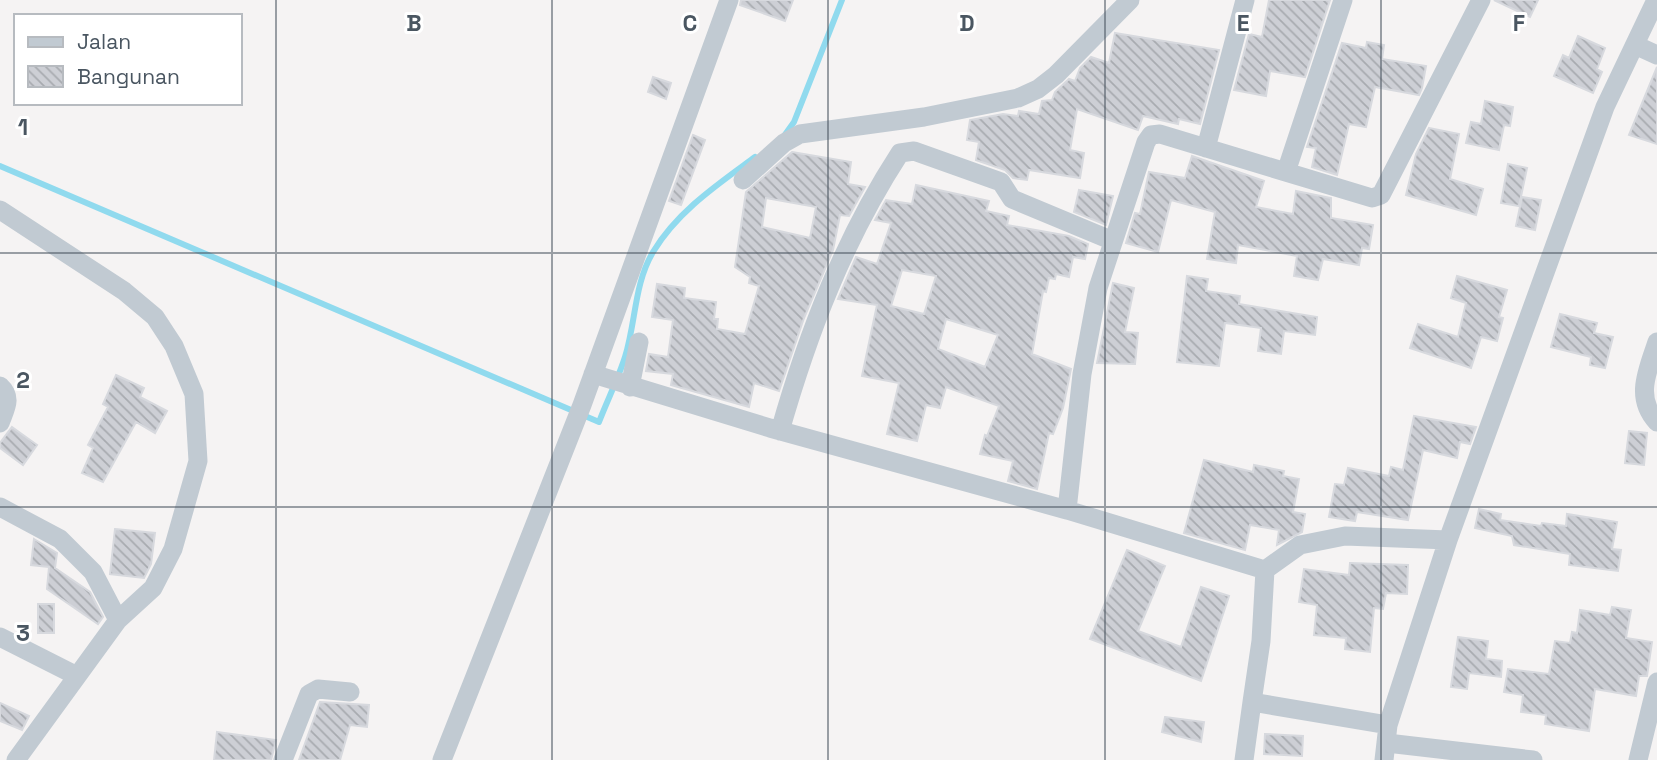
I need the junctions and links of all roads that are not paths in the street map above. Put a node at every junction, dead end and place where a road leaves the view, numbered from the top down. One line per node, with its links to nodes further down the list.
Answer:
1 (729, 0): 16 (street)
2 (1130, 0): 11 (street)
3 (1245, 0): 9 (street)
4 (1343, 0): 10 (street)
5 (1481, 0): 10 (street)
6 (1656, 0): 7 (street)
7 (1635, 45): 8 (street); 23 (street)
8 (1657, 55)
9 (1206, 148): 10 (street); 13 (street)
10 (1286, 172)
11 (743, 180)
12 (0, 210): 25 (street)
13 (1113, 241): 20 (street); 22 (street)
14 (639, 342): 16 (street)
15 (1657, 342): 18 (street)
16 (613, 381): 20 (street); 34 (street)
17 (0, 386): 19 (street)
18 (1657, 422)
19 (0, 423)
20 (776, 430): 22 (street)
21 (0, 507): 25 (street)
22 (1067, 510): 24 (street)
23 (1448, 540): 24 (street); 31 (street)
24 (1265, 570): 30 (street)
25 (118, 620): 27 (street)
26 (0, 637): 27 (street)
27 (77, 676): 32 (street)
28 (1657, 681): 37 (street)
29 (350, 692): 33 (street)
30 (1252, 702): 31 (street); 35 (street)
31 (1386, 743): 36 (street)
32 (16, 760)
33 (283, 760)
34 (442, 760)
35 (1244, 760)
36 (1533, 760)
37 (1638, 760)

